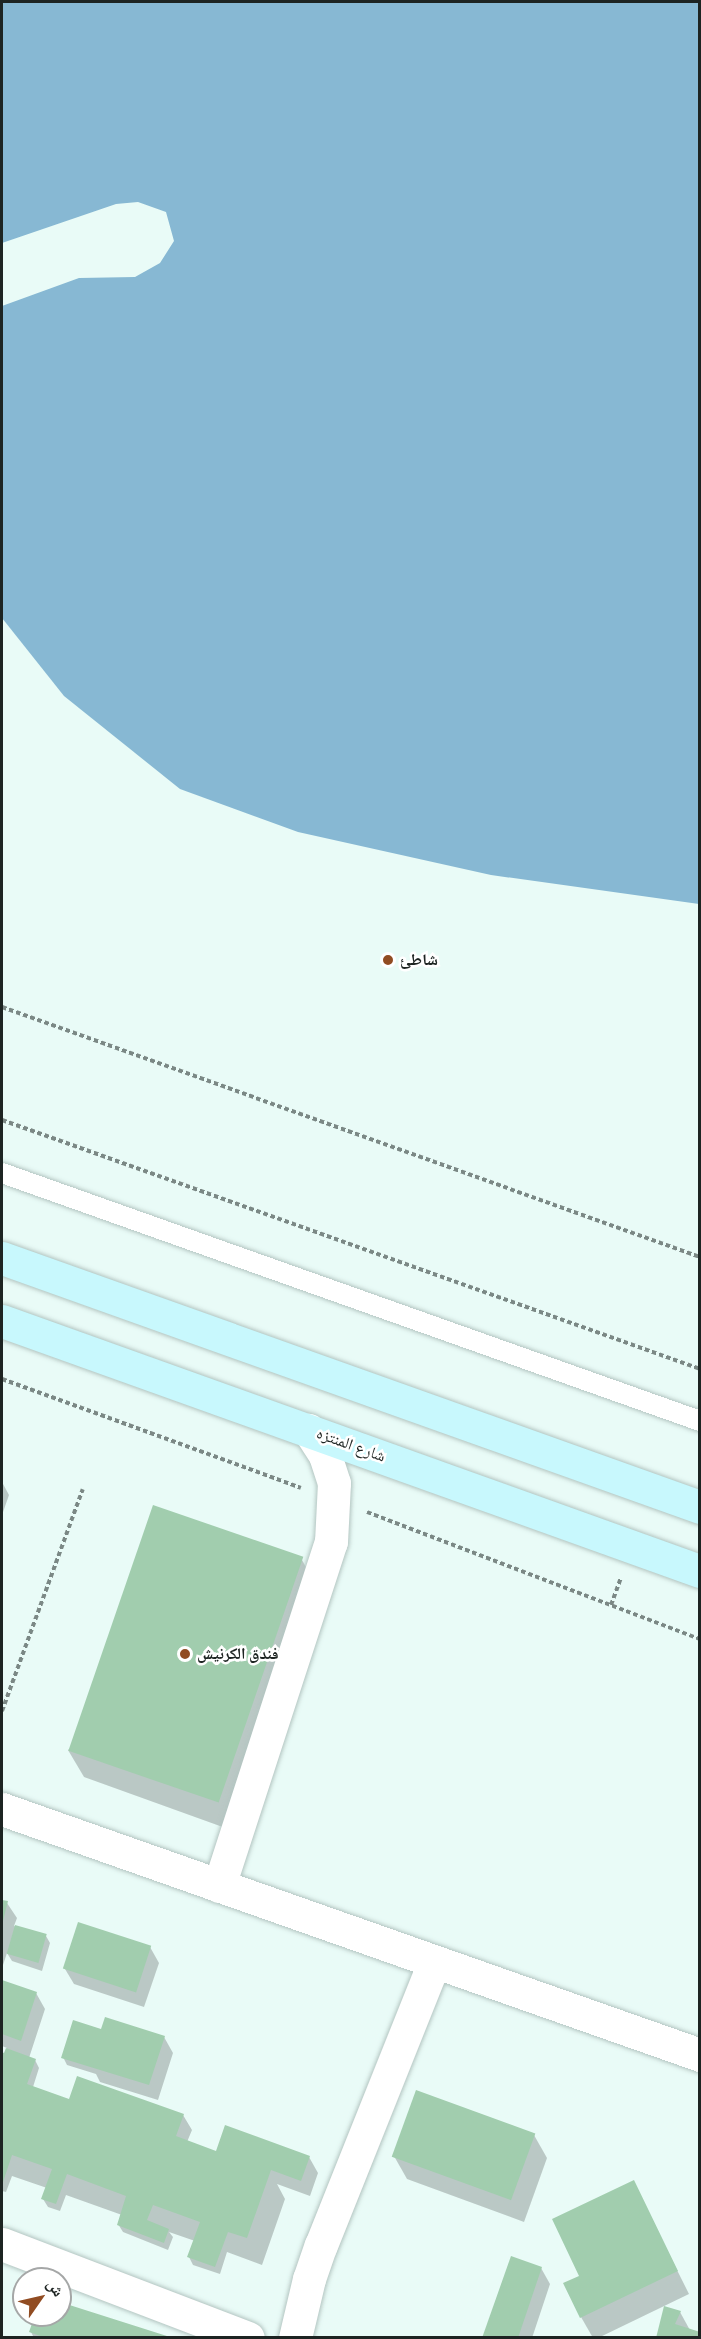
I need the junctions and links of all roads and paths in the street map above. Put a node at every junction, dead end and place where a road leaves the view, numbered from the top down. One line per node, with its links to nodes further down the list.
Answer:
1 (2, 1007): 4 (path)
2 (2, 1120): 7 (path)
3 (2, 1173): 8 (lane)
4 (699, 1257)
5 (2, 1258): 11 (main road)
6 (2, 1321): 9 (main road, شارع المنتزه)
7 (699, 1369)
8 (699, 1420)
9 (309, 1430): 12 (main road, شارع المنتزه); 15 (street)
10 (83, 1489): 13 (path)
11 (699, 1507)
12 (699, 1571)
13 (2, 1710)
14 (2, 1809): 15 (street)
15 (219, 1886): 16 (street)
16 (434, 1962): 17 (street); 20 (street)
17 (699, 2055)
18 (2, 2244): 19 (street)
19 (248, 2337)
20 (295, 2337)

